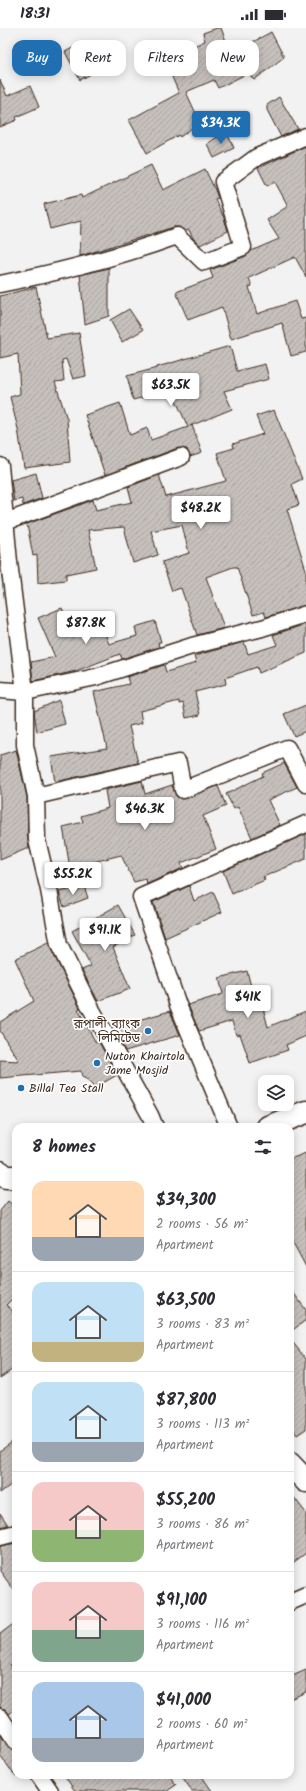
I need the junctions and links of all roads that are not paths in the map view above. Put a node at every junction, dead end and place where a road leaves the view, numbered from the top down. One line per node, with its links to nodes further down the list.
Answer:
1 (306, 136): 2 (street)
2 (0, 284)
3 (181, 457): 5 (street)
4 (0, 466): 5 (street)
5 (3, 522): 8 (street)
6 (306, 614): 8 (street)
7 (0, 690): 8 (street)
8 (25, 692): 10 (street)
9 (306, 784): 10 (street)
10 (36, 796): 13 (street)
11 (306, 824): 14 (street)
12 (306, 1112): 15 (highway)
13 (153, 1123)
14 (226, 1123)
15 (278, 1123)
16 (294, 1468): 17 (highway)
17 (306, 1481)
18 (12, 1534): 19 (street)
19 (0, 1537)
20 (306, 1595): 21 (street)
21 (294, 1600)
22 (8, 1722): 23 (street)
23 (12, 1732)
24 (42, 1779): 25 (street)
25 (50, 1791)

